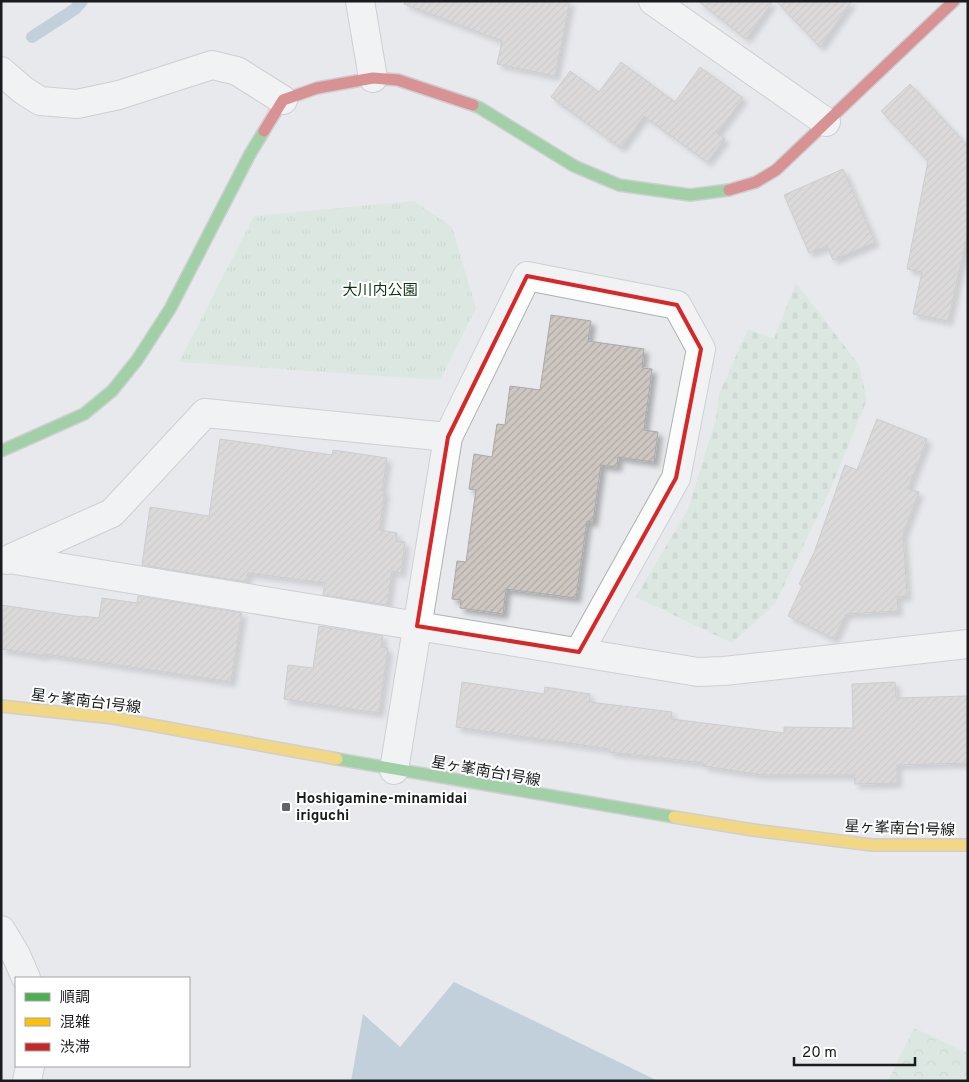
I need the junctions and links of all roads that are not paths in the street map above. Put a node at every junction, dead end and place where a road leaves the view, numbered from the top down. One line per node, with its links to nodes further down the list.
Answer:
1 (360, 1): 5 (street)
2 (653, 1): 7 (street)
3 (954, 1): 7 (street)
4 (1, 71): 6 (street)
5 (373, 78): 6 (street); 7 (street)
6 (283, 100): 9 (street)
7 (826, 122)
8 (448, 437): 10 (street); 11 (street); 13 (street)
9 (1, 451)
10 (5, 561): 11 (street)
11 (417, 626): 13 (street); 15 (street)
12 (968, 644): 13 (street)
13 (579, 652)
14 (1, 706): 15 (street, 星ヶ峯南台1号線)
15 (394, 770): 16 (street, 星ヶ峯南台1号線)
16 (968, 846)
17 (1, 930): 18 (street)
18 (26, 977)
19 (30, 1067): 20 (street)
20 (27, 1081)

